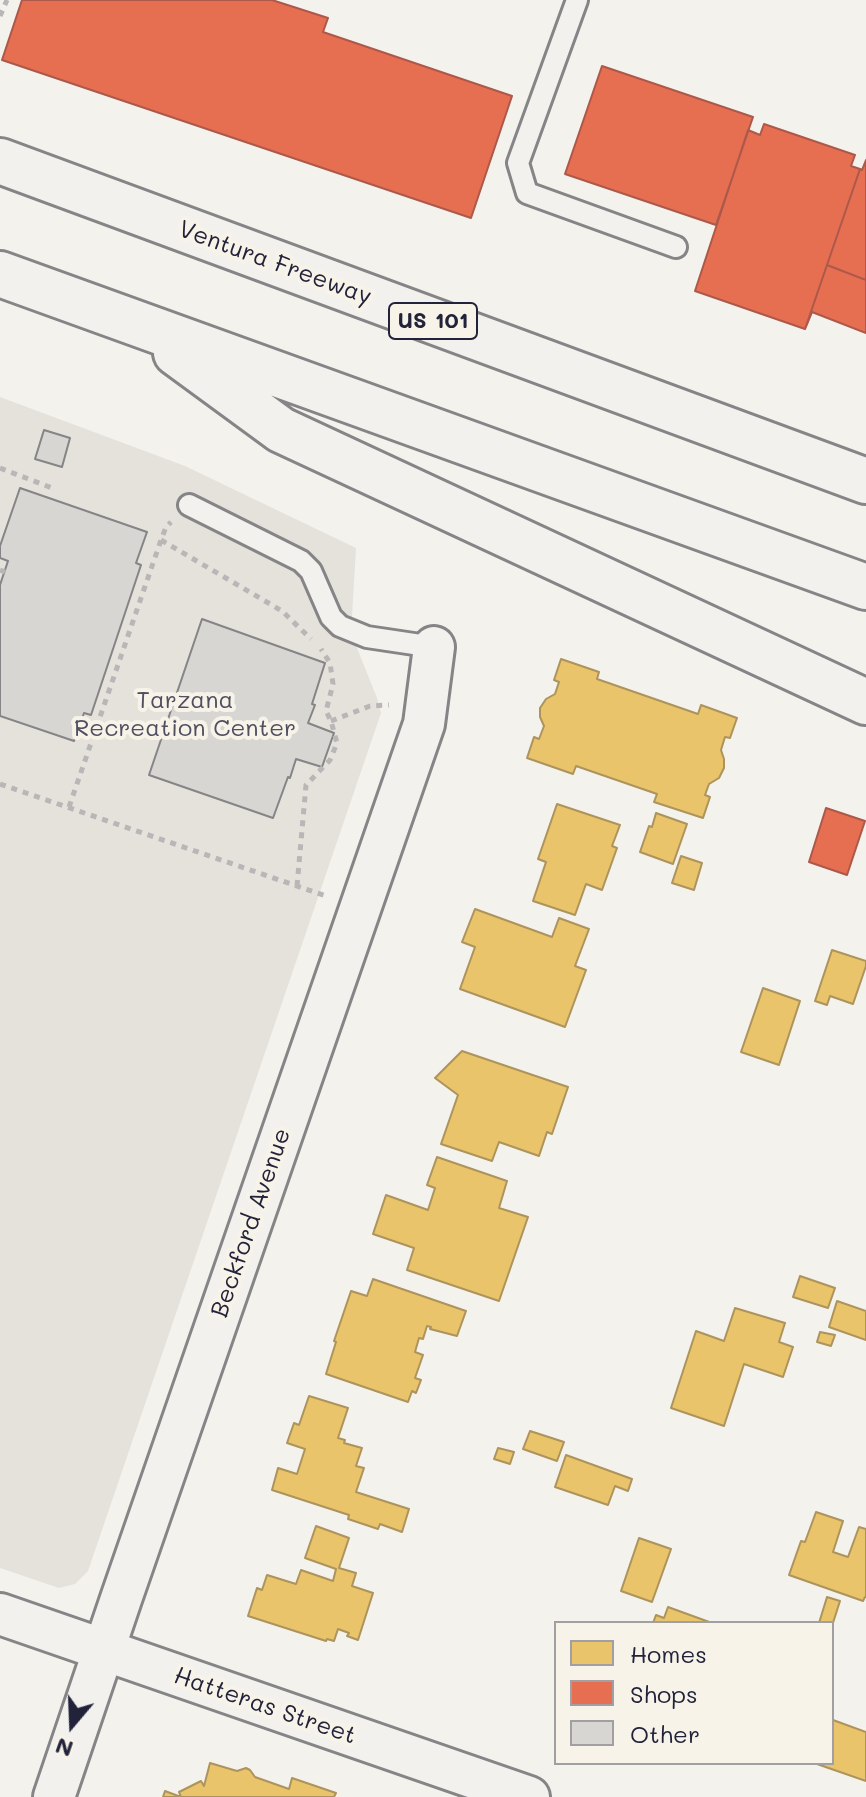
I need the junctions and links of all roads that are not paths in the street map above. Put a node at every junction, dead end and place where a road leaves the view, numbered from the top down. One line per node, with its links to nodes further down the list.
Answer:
1 (577, 0): 3 (lane)
2 (0, 161): 6 (highway, Ventura Freeway / US 101)
3 (676, 247)
4 (0, 274): 5 (highway)
5 (136, 323): 8 (highway); 10 (highway)
6 (866, 481)
7 (189, 505): 9 (lane)
8 (866, 587)
9 (434, 647): 12 (street, Beckford Avenue)
10 (866, 702)
11 (0, 1614): 12 (street, Hatteras Street)
12 (104, 1650): 13 (street, Beckford Avenue); 14 (street, Hatteras Street)
13 (54, 1797)
14 (529, 1797)

